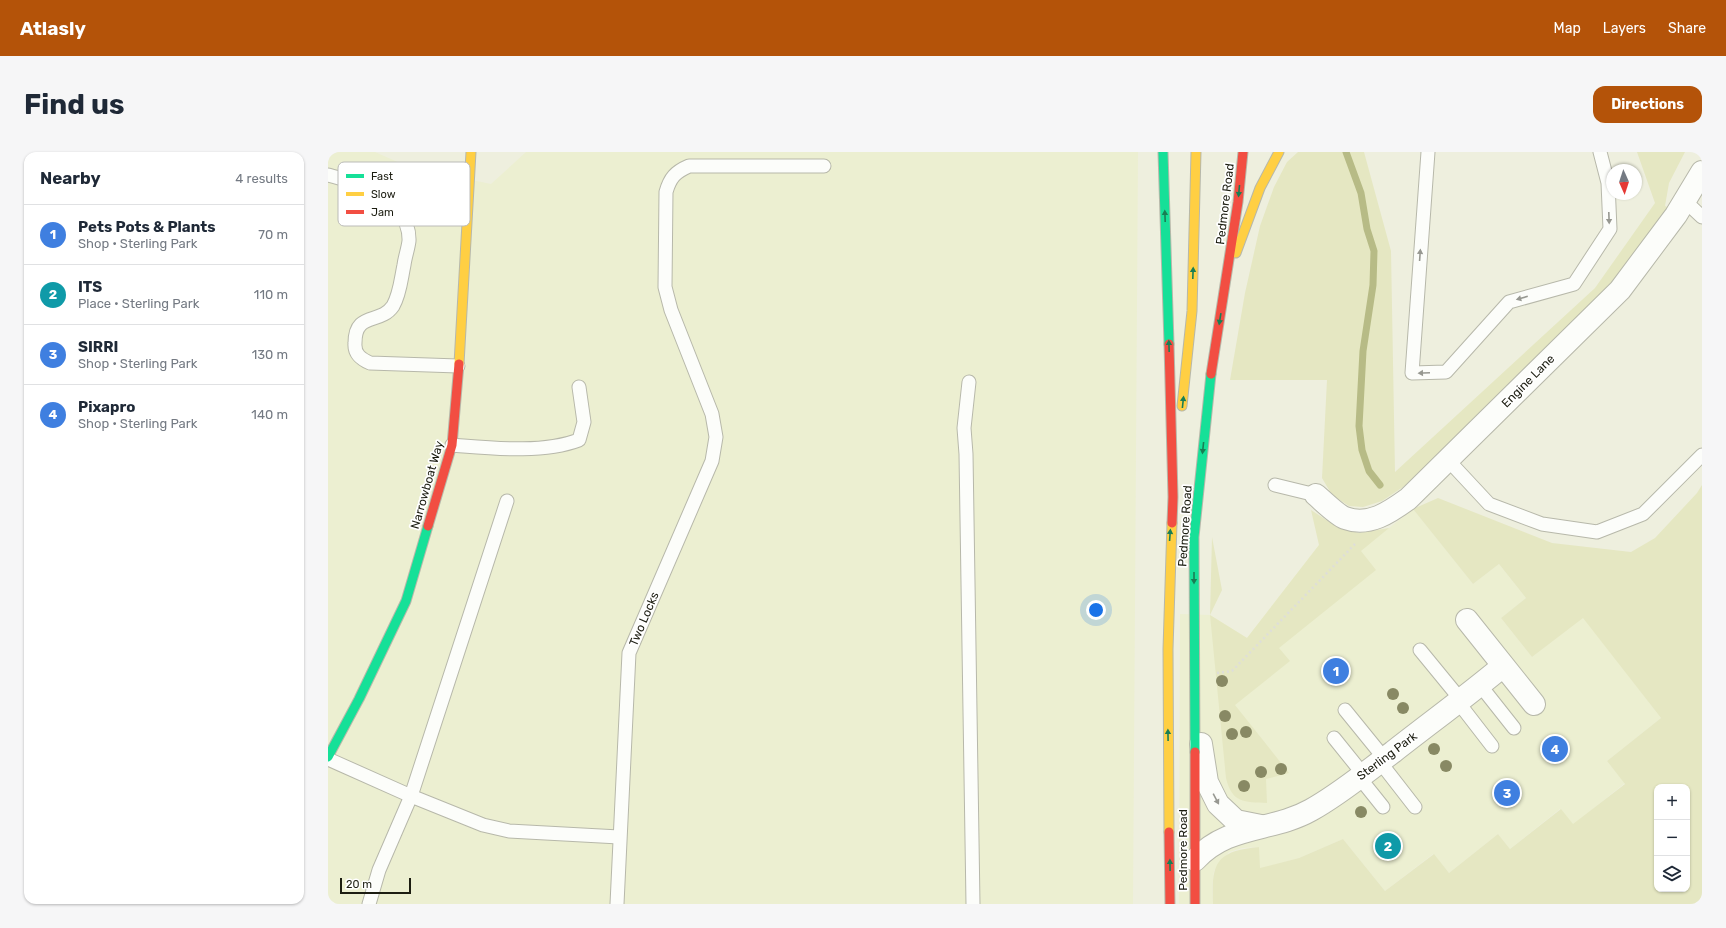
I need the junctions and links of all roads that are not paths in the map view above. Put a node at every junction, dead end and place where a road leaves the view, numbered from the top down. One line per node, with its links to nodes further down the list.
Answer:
1 (471, 152): 9 (main road, Narrowboat Way)
2 (1163, 152): 26 (main road, Pedmore Road, one-way to 2)
3 (1196, 152): 26 (main road, one-way to 3)
4 (1243, 152): 17 (main road, Pedmore Road, one-way to 17)
5 (1279, 152): 17 (main road)
6 (1428, 152): 7 (lane, one-way to 6)
7 (1600, 152)
8 (824, 166): 45 (lane, Two Locks)
9 (470, 168)
10 (1702, 172): 13 (street, Engine Lane)
11 (328, 175): 12 (lane)
12 (338, 178)
13 (1685, 201): 14 (lane); 23 (street, Engine Lane)
14 (1702, 217)
15 (407, 226): 18 (lane)
16 (467, 226): 18 (main road, Narrowboat Way)
17 (1226, 281): 34 (main road, Pedmore Road, one-way to 34)
18 (458, 366): 21 (main road, Narrowboat Way)
19 (969, 382): 49 (lane)
20 (579, 387): 21 (lane)
21 (452, 445): 39 (main road, Narrowboat Way)
22 (1702, 455): 23 (lane)
23 (1448, 460): 25 (street, Engine Lane)
24 (1275, 485): 25 (lane)
25 (1316, 495)
26 (1173, 497): 50 (main road, Pedmore Road, one-way to 26)
27 (507, 502): 41 (lane)
28 (1467, 620): 30 (street)
29 (1420, 650): 32 (lane)
30 (1503, 666): 31 (street, Sterling Park); 33 (street)
31 (1480, 685): 32 (street, Sterling Park); 36 (lane)
32 (1459, 701): 38 (lane); 40 (street, Sterling Park)
33 (1534, 704)
34 (1194, 707): 44 (street, Sterling Park, one-way to 44); 46 (main road, Pedmore Road)
35 (1345, 710): 40 (lane)
36 (1514, 728)
37 (1334, 738): 40 (lane)
38 (1492, 746)
39 (328, 758): 41 (lane)
40 (1371, 768): 42 (lane); 43 (lane); 44 (street, Sterling Park)
41 (410, 796): 45 (lane); 47 (lane)
42 (1415, 807)
43 (1383, 808)
44 (1260, 826): 46 (street, Sterling Park)
45 (619, 837): 48 (lane, Two Locks)
46 (1195, 860): 51 (main road, Pedmore Road)
47 (368, 904)
48 (617, 904)
49 (973, 904)
50 (1170, 904)
51 (1195, 904)

